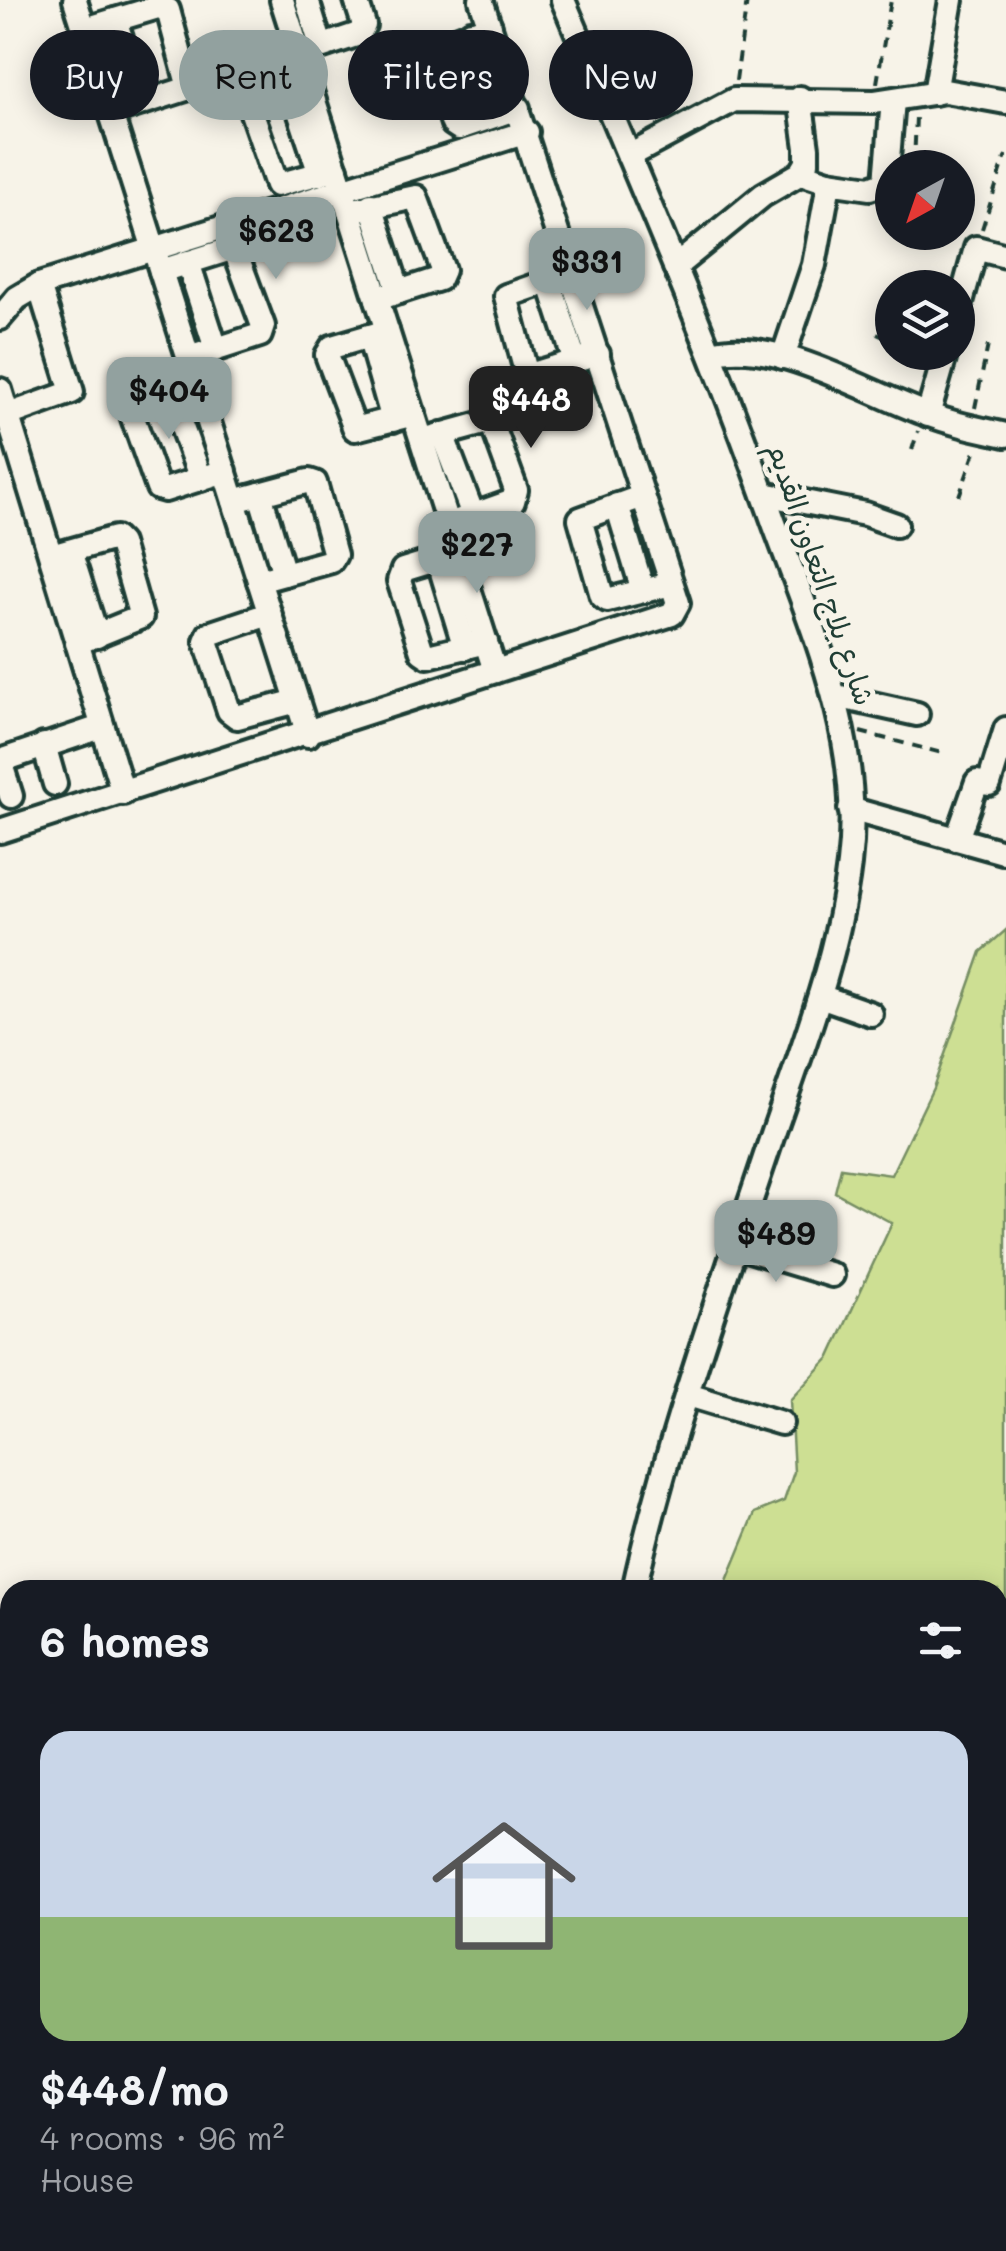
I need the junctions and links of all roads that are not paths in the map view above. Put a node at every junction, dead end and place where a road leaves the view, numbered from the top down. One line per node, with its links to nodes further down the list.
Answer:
1 (76, 0): 10 (street)
2 (282, 0): 12 (street)
3 (307, 0): 13 (street)
4 (356, 0): 14 (street)
5 (481, 0): 9 (street)
6 (562, 0): 27 (street, شارع بلاج التعاون القديم)
7 (952, 0): 15 (street)
8 (115, 20): 10 (street); 11 (street); 16 (street)
9 (480, 29)
10 (85, 30)
11 (118, 30)
12 (299, 30)
13 (309, 30)
14 (328, 44)
15 (926, 95): 18 (street); 19 (street)
16 (159, 98)
17 (800, 98): 18 (street); 27 (street); 28 (street)
18 (884, 101): 29 (street)
19 (1006, 102)
20 (113, 120): 31 (street)
21 (254, 120): 30 (street)
22 (314, 120): 30 (street)
23 (452, 120): 24 (street)
24 (483, 120)
25 (517, 120): 26 (street)
26 (527, 132): 30 (street); 37 (street)
27 (628, 156): 34 (street, شارع بلاج التعاون القديم)
28 (802, 173): 29 (street); 34 (street)
29 (828, 182): 46 (street)
30 (344, 190): 31 (street); 39 (street); 39 (street)
31 (154, 247): 36 (street); 38 (street)
32 (1005, 253): 35 (street)
33 (188, 262): 36 (street); 42 (street); 42 (street)
34 (676, 267): 43 (street, شارع بلاج التعاون القديم)
35 (970, 270)
36 (162, 271): 45 (street)
37 (561, 277): 44 (street); 44 (street)
38 (39, 285): 40 (street); 51 (street)
39 (388, 296): 41 (street)
40 (0, 318)
41 (378, 333): 53 (street); 53 (street)
42 (216, 350): 45 (street)
43 (712, 353): 46 (street); 59 (street, شارع بلاج التعاون القديم)
44 (586, 357): 60 (street)
45 (189, 358): 48 (street)
46 (782, 358): 52 (street)
47 (941, 370): 52 (street)
48 (198, 386): 50 (street); 56 (street)
49 (0, 390): 51 (street)
50 (170, 395): 57 (street); 57 (street)
51 (8, 415): 66 (street)
52 (928, 415): 54 (street)
53 (404, 417): 55 (street)
54 (986, 431)
55 (432, 437): 63 (street); 63 (street); 64 (street)
56 (224, 471): 57 (street); 61 (street)
57 (201, 479)
58 (260, 494): 61 (street); 68 (street); 68 (street)
59 (764, 494): 65 (street); 76 (street, شارع بلاج التعاون القديم)
60 (643, 496): 62 (street); 70 (street)
61 (234, 501): 69 (street)
62 (617, 505): 71 (street); 71 (street)
63 (473, 515): 64 (street)
64 (449, 524): 67 (street)
65 (896, 525)
66 (60, 554): 73 (street); 73 (street)
67 (448, 556): 74 (street); 74 (street)
68 (284, 574): 69 (street)
69 (259, 581): 72 (street)
70 (671, 584): 71 (street); 75 (street)
71 (643, 591)
72 (269, 614): 77 (street); 77 (street)
73 (87, 639): 79 (street)
74 (476, 645): 75 (street)
75 (496, 671): 81 (street)
76 (836, 696): 78 (street); 87 (street, شارع بلاج التعاون القديم)
77 (297, 701): 81 (street)
78 (917, 714)
79 (101, 727): 82 (street); 85 (street)
80 (1006, 728): 89 (street)
81 (308, 735): 85 (street)
82 (44, 744): 83 (street); 84 (street)
83 (0, 761): 86 (street)
84 (55, 784)
85 (123, 793): 88 (street)
86 (12, 796)
87 (850, 809): 89 (street); 91 (street, شارع بلاج التعاون القديم)
88 (0, 831)
89 (957, 840): 90 (street)
90 (1003, 852)
91 (820, 996): 92 (street); 93 (street, شارع بلاج التعاون القديم)
92 (871, 1014)
93 (736, 1246): 94 (street); 95 (street, شارع بلاج التعاون القديم)
94 (832, 1275)
95 (688, 1395): 96 (street); 97 (street, شارع بلاج التعاون القديم)
96 (782, 1423)
97 (636, 1580)

